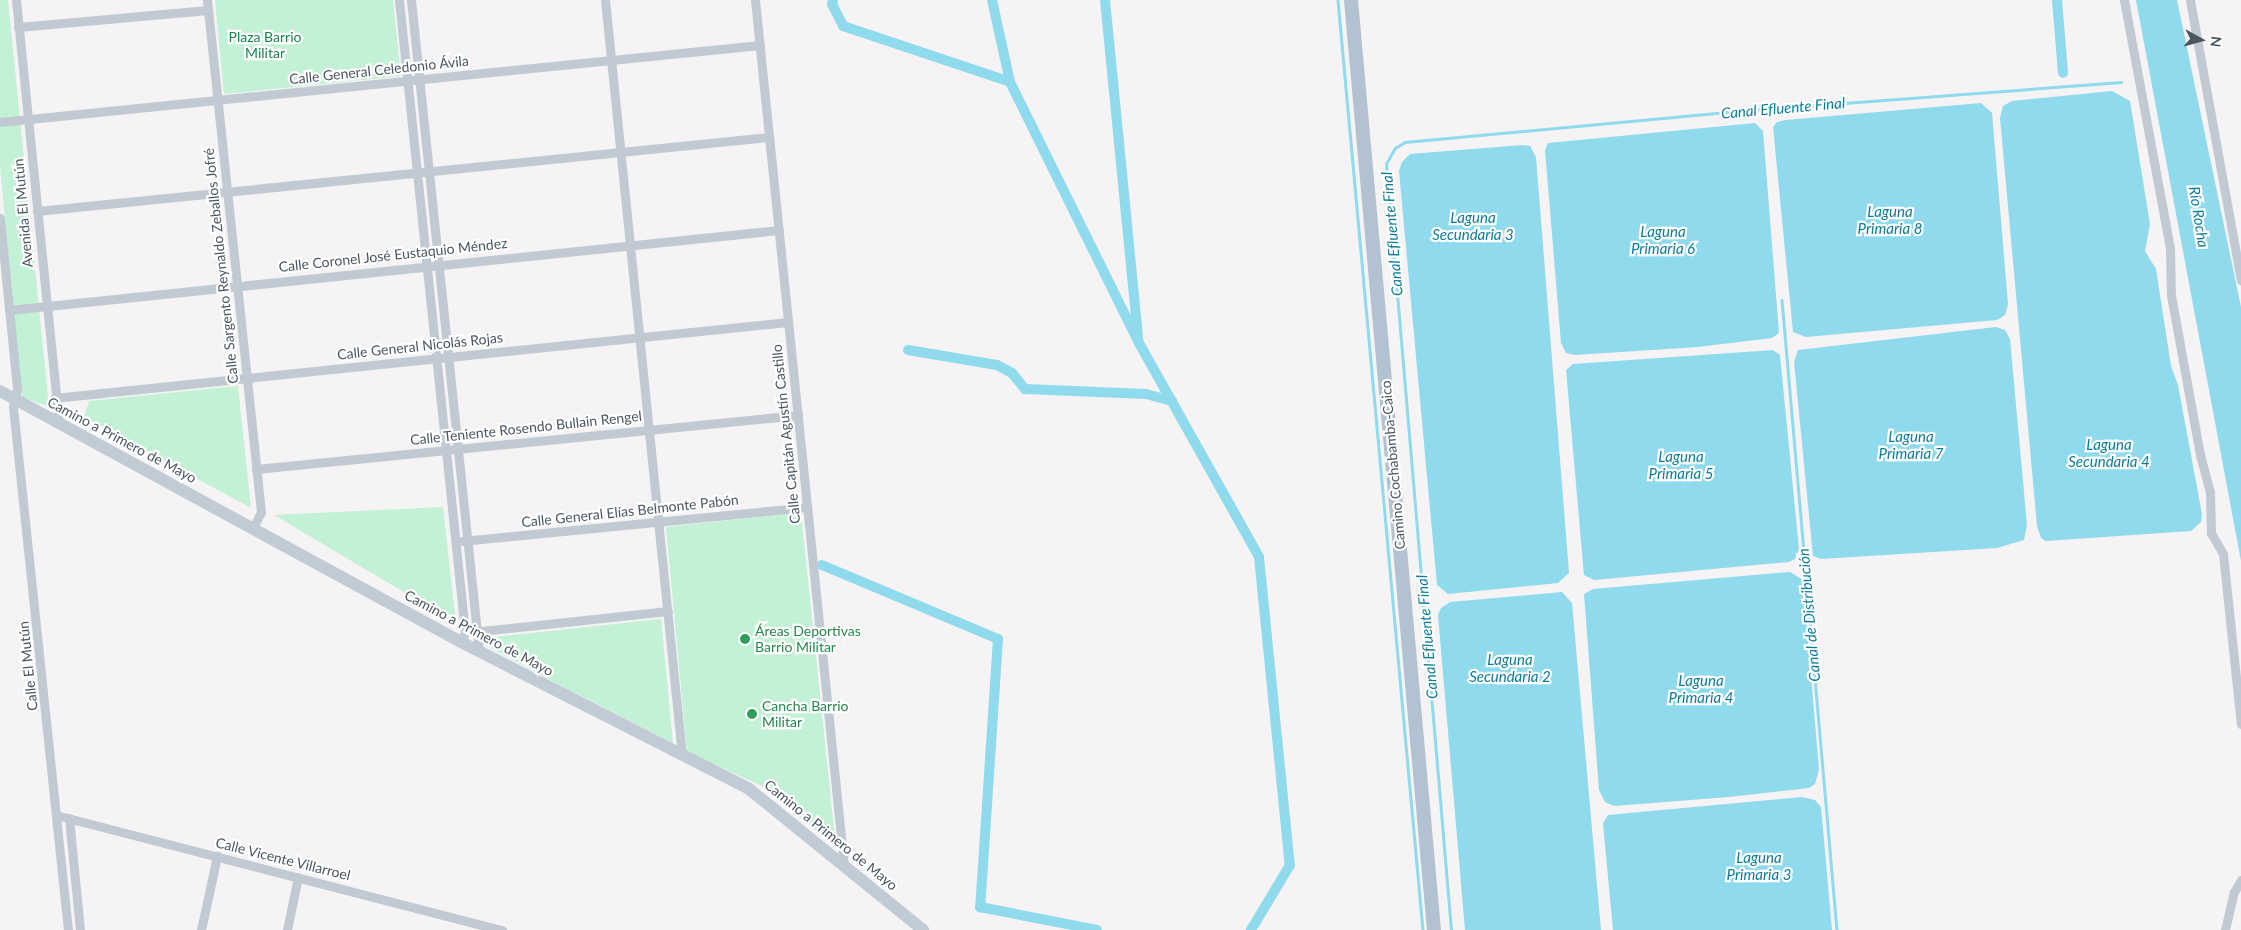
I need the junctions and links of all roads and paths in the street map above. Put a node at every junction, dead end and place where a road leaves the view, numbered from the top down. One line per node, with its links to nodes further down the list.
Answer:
1 (16, 0): 11 (street, Avenida El Mutún)
2 (207, 0): 10 (street, Calle Sargento Reynaldo Zeballos Jofré)
3 (399, 0): 15 (street)
4 (411, 0): 14 (street)
5 (605, 0): 13 (street)
6 (755, 0): 12 (street, Calle Capitán Agustín Castillo)
7 (1352, 0): 71 (main road, Camino Cochabamba-Caico)
8 (2124, 0): 57 (street)
9 (2190, 0): 30 (street)
10 (208, 10): 11 (street); 16 (street, Calle Sargento Reynaldo Zeballos Jofré)
11 (18, 27): 17 (street, Avenida El Mutún)
12 (760, 46): 13 (street, Calle General Celedonio Ávila); 19 (street, Calle Capitán Agustín Castillo)
13 (612, 61): 14 (street, Calle General Celedonio Ávila); 20 (street)
14 (420, 80): 15 (street, Calle General Celedonio Ávila); 21 (street)
15 (407, 81): 16 (street, Calle General Celedonio Ávila); 22 (street)
16 (218, 100): 17 (street, Calle General Celedonio Ávila); 23 (street, Calle Sargento Reynaldo Zeballos Jofré)
17 (28, 120): 18 (street, Calle General Celedonio Ávila); 24 (street, Avenida El Mutún)
18 (0, 122)
19 (769, 137): 20 (street); 26 (street, Calle Capitán Agustín Castillo)
20 (621, 150): 21 (street); 27 (street)
21 (429, 173): 22 (street); 28 (street)
22 (417, 174): 23 (street); 29 (street)
23 (227, 192): 24 (street); 31 (street, Calle Sargento Reynaldo Zeballos Jofré)
24 (37, 210): 32 (street, Avenida El Mutún)
25 (0, 218): 33 (street, Avenida El Mutún)
26 (779, 230): 27 (street, Calle Coronel José Eustaquio Méndez); 34 (street, Calle Capitán Agustín Castillo)
27 (631, 246): 28 (street, Calle Coronel José Eustaquio Méndez); 35 (street)
28 (439, 265): 29 (street, Calle Coronel José Eustaquio Méndez); 36 (street)
29 (426, 266): 31 (street, Calle Coronel José Eustaquio Méndez); 37 (street)
30 (2241, 280)
31 (237, 285): 32 (street, Calle Coronel José Eustaquio Méndez); 38 (street, Calle Sargento Reynaldo Zeballos Jofré)
32 (45, 304): 33 (street, Calle Coronel José Eustaquio Méndez); 40 (street, Avenida El Mutún)
33 (9, 310): 41 (street, Avenida El Mutún)
34 (788, 322): 35 (street, Calle General Nicolás Rojas); 42 (street, Calle Capitán Agustín Castillo)
35 (640, 337): 36 (street, Calle General Nicolás Rojas); 44 (street)
36 (448, 356): 37 (street, Calle General Nicolás Rojas); 45 (street)
37 (436, 358): 38 (street, Calle General Nicolás Rojas); 46 (street)
38 (247, 377): 40 (street, Calle General Nicolás Rojas); 47 (street, Calle Sargento Reynaldo Zeballos Jofré)
39 (0, 391): 41 (main road, Camino a Primero de Mayo)
40 (54, 398): 43 (street, Avenida El Mutún)
41 (16, 399): 43 (main road, Camino a Primero de Mayo); 59 (street, Calle El Mutún)
42 (798, 415): 44 (street, Calle Teniente Rosendo Bullain Rengel); 48 (street, Calle Capitán Agustín Castillo)
43 (59, 424): 50 (main road, Camino a Primero de Mayo)
44 (650, 430): 45 (street, Calle Teniente Rosendo Bullain Rengel); 49 (street)
45 (458, 449): 46 (street, Calle Teniente Rosendo Bullain Rengel); 51 (street)
46 (446, 450): 47 (street, Calle Teniente Rosendo Bullain Rengel); 52 (street)
47 (256, 469): 50 (street, Calle Sargento Reynaldo Zeballos Jofré)
48 (807, 507): 49 (street, Calle General Elías Belmonte Pabón); 62 (street, Calle Capitán Agustín Castillo)
49 (659, 522): 51 (street, Calle General Elías Belmonte Pabón); 53 (street)
50 (253, 528): 55 (main road, Camino a Primero de Mayo)
51 (467, 541): 52 (street, Calle General Elías Belmonte Pabón); 54 (street)
52 (455, 542): 55 (street)
53 (668, 611): 54 (street); 58 (street)
54 (477, 632): 55 (street); 56 (street)
55 (463, 637): 56 (main road, Camino a Primero de Mayo)
56 (479, 651): 58 (main road, Camino a Primero de Mayo)
57 (2241, 724)
58 (682, 754): 62 (main road, Camino a Primero de Mayo)
59 (56, 815): 60 (street, Calle Vicente Villarroel); 65 (street, Calle El Mutún)
60 (69, 818): 61 (street, Calle Vicente Villarroel); 66 (street)
61 (218, 856): 63 (street, Calle Vicente Villarroel); 67 (street)
62 (844, 865): 70 (main road, Camino a Primero de Mayo)
63 (298, 877): 68 (street); 69 (street, Calle Vicente Villarroel)
64 (2241, 880): 72 (street)
65 (68, 930)
66 (80, 930)
67 (201, 930)
68 (287, 930)
69 (502, 930)
70 (923, 930)
71 (1434, 930)
72 (2225, 930)

